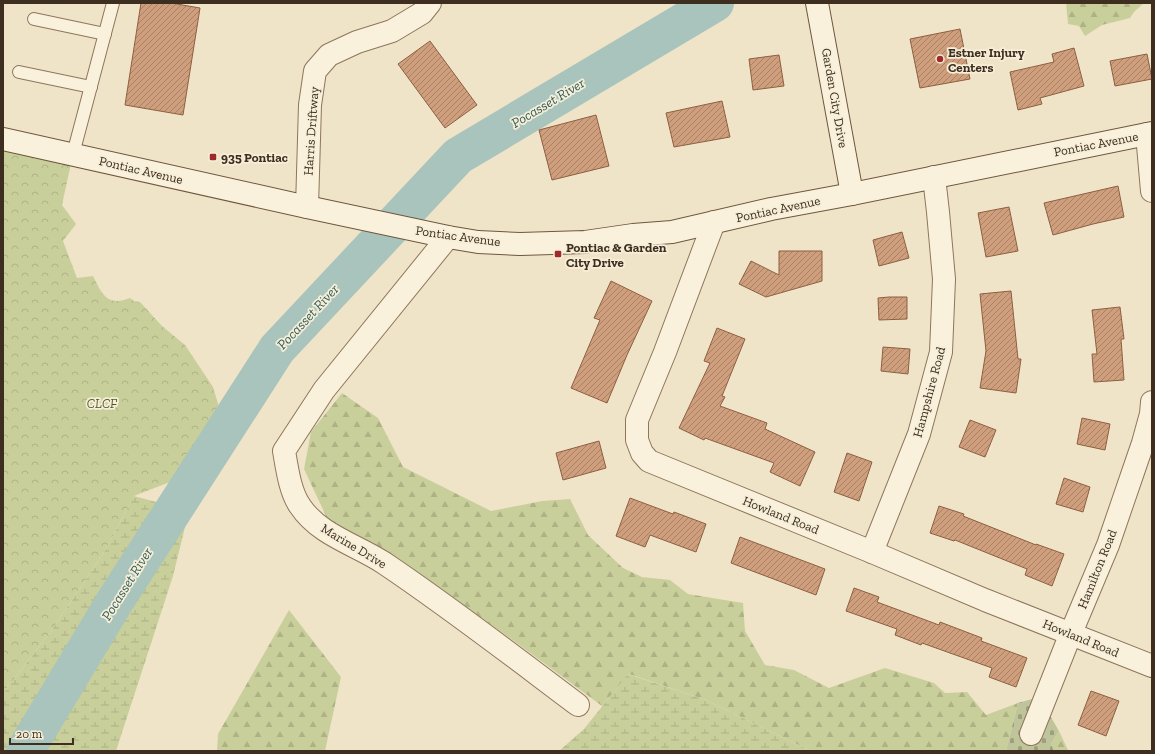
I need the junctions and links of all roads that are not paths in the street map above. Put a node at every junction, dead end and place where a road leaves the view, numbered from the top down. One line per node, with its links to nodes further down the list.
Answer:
1 (113, 3): 5 (lane)
2 (430, 3): 14 (street, Harris Driftway)
3 (817, 3): 13 (street, Garden City Drive)
4 (34, 19): 5 (lane)
5 (105, 34): 7 (lane)
6 (19, 72): 7 (lane)
7 (91, 87): 10 (lane)
8 (1150, 134): 11 (street, Pontiac Avenue); 12 (street)
9 (3, 139): 10 (street, Pontiac Avenue)
10 (73, 154): 14 (street, Pontiac Avenue)
11 (934, 177): 13 (street, Pontiac Avenue); 18 (street, Hampshire Road)
12 (1152, 191)
13 (852, 194): 15 (street, Pontiac Avenue)
14 (308, 207): 16 (street, Pontiac Avenue)
15 (714, 222): 16 (street, Pontiac Avenue); 18 (street, Howland Road)
16 (448, 237): 21 (street, Marine Drive)
17 (1152, 402): 19 (street, Hamilton Road)
18 (872, 552): 19 (street, Howland Road)
19 (1071, 633): 20 (street, Howland Road); 22 (street, Hamilton Road)
20 (1152, 666)
21 (578, 705)
22 (1031, 734)

